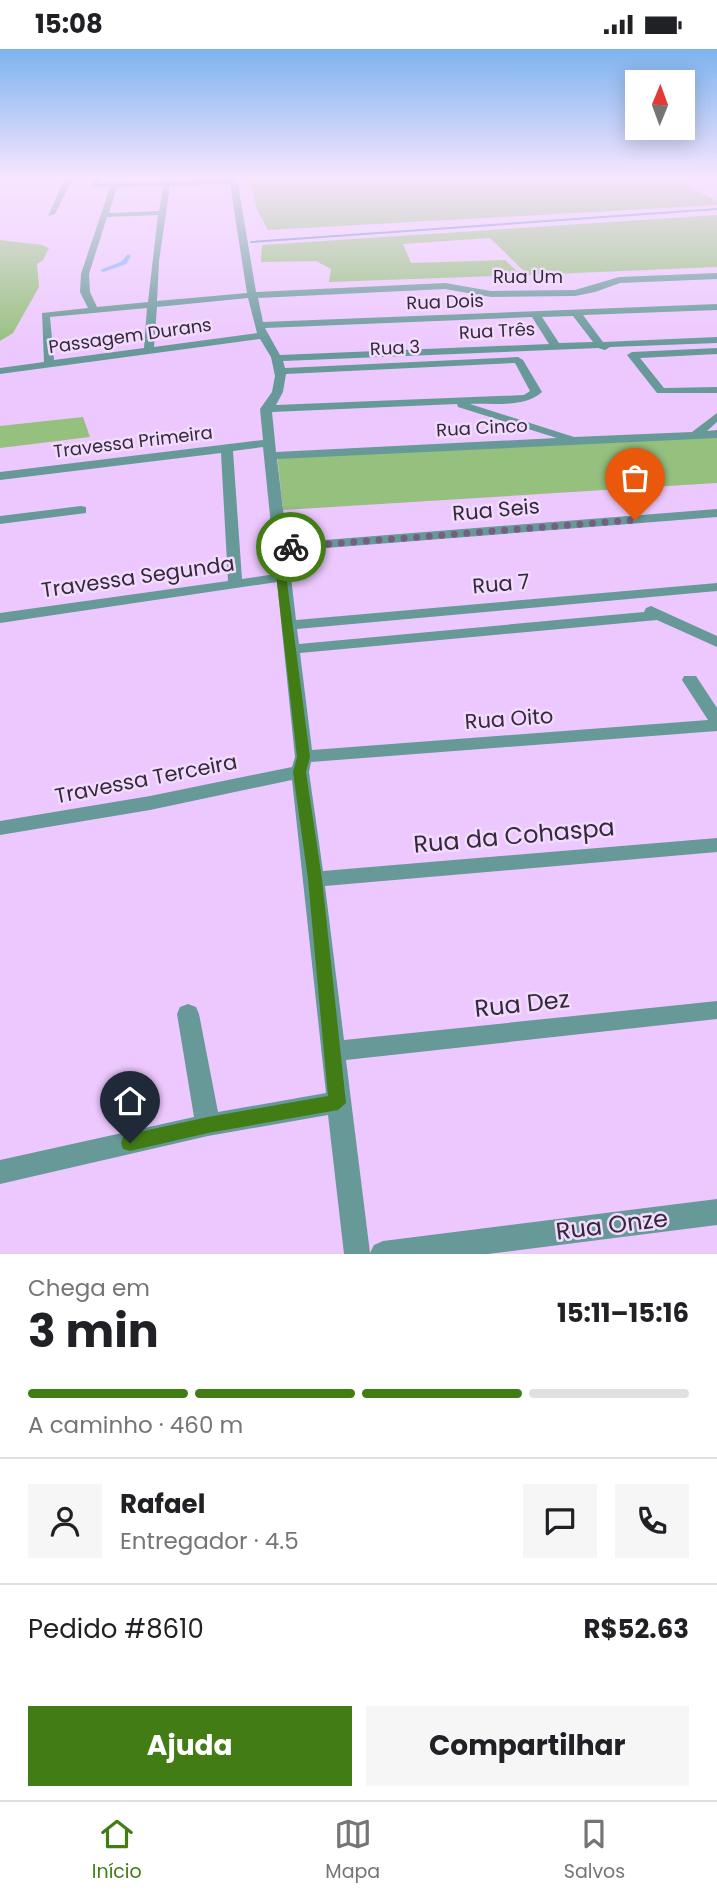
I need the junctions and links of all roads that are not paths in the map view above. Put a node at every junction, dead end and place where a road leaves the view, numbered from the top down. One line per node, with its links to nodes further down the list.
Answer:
1 (100, 234): 8 (street)
2 (159, 234): 6 (street)
3 (243, 234): 5 (street)
4 (717, 276): 5 (street, Rua Um)
5 (254, 295): 6 (street, Rua Um); 11 (street)
6 (151, 303): 8 (street, Rua Um); 15 (street)
7 (717, 307): 9 (street, Rua Dois)
8 (94, 310): 18 (street, Rua Um)
9 (576, 313): 10 (street, Rua Dois); 13 (street)
10 (535, 314): 11 (street, Rua Dois); 14 (street)
11 (261, 330): 15 (street, Passagem Durans); 19 (street)
12 (717, 340): 13 (street, Rua Três)
13 (600, 345): 14 (street, Rua Três); 17 (street)
14 (556, 346): 19 (street, Rua Três)
15 (149, 350): 18 (street, Passagem Durans)
16 (717, 351): 17 (street)
17 (634, 357): 21 (street)
18 (49, 364): 20 (street, Passagem Durans)
19 (279, 365): 22 (street, Rua 3); 23 (street)
20 (0, 372)
21 (717, 390)
22 (451, 401): 23 (street); 27 (street)
23 (266, 409): 29 (street)
24 (717, 416): 26 (street)
25 (717, 434): 26 (street, Rua Cinco)
26 (695, 435): 27 (street, Rua Cinco)
27 (577, 441): 29 (street, Rua Cinco)
28 (227, 448): 29 (street, Travessa Primeira); 30 (street, Travessa Primeira); 36 (street)
29 (270, 449): 34 (street)
30 (0, 477)
31 (81, 510): 33 (street)
32 (717, 513): 34 (street, Rua Seis)
33 (0, 520)
34 (278, 548): 35 (street)
35 (283, 577): 36 (street, Travessa Segunda); 41 (street)
36 (235, 585): 40 (street, Travessa Segunda)
37 (717, 587): 38 (street, Rua 7)
38 (617, 595): 39 (street); 41 (street, Rua 7)
39 (659, 615): 42 (street); 43 (street)
40 (0, 618)
41 (289, 625): 43 (street)
42 (717, 642)
43 (291, 649): 46 (street)
44 (690, 680): 45 (street)
45 (717, 723): 46 (street, Rua Oito)
46 (302, 764): 47 (street, Travessa Terceira); 49 (street)
47 (0, 828)
48 (717, 845): 49 (street, Rua da Cohaspa)
49 (315, 879): 52 (street)
50 (717, 1010): 52 (street, Rua Dez)
51 (188, 1014): 54 (street)
52 (332, 1051): 53 (street)
53 (338, 1103): 54 (street); 57 (street)
54 (208, 1125): 55 (street)
55 (0, 1172)
56 (717, 1212): 58 (street, Rua Onze)
57 (358, 1254)
58 (383, 1254)

